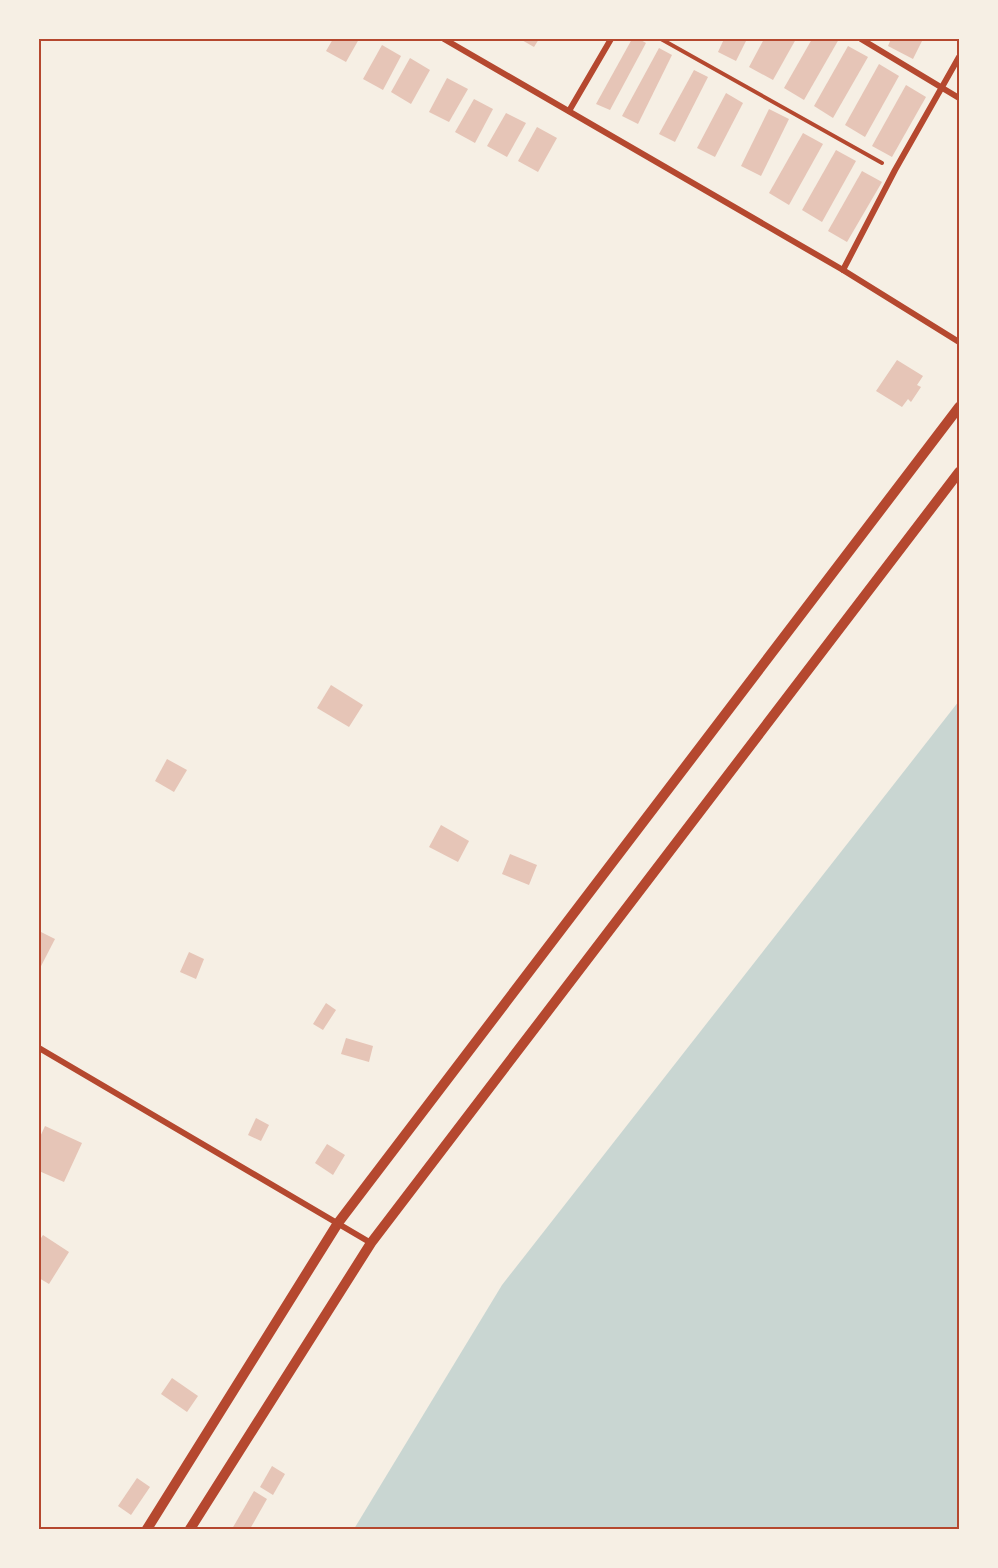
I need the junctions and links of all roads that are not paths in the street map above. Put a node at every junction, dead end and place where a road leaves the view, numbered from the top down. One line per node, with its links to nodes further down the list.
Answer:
1 (444, 39): 4 (street)
2 (611, 39): 8 (street)
3 (861, 39): 6 (street)
4 (452, 41): 8 (street)
5 (959, 57): 6 (street)
6 (942, 88): 7 (street); 9 (street)
7 (959, 98)
8 (569, 111): 9 (street)
9 (843, 270): 10 (street)
10 (959, 342)
11 (959, 407): 14 (street)
12 (959, 472): 15 (street)
13 (39, 1048): 14 (street)
14 (338, 1222): 15 (street); 16 (street)
15 (372, 1243): 17 (street)
16 (147, 1529)
17 (190, 1529)

